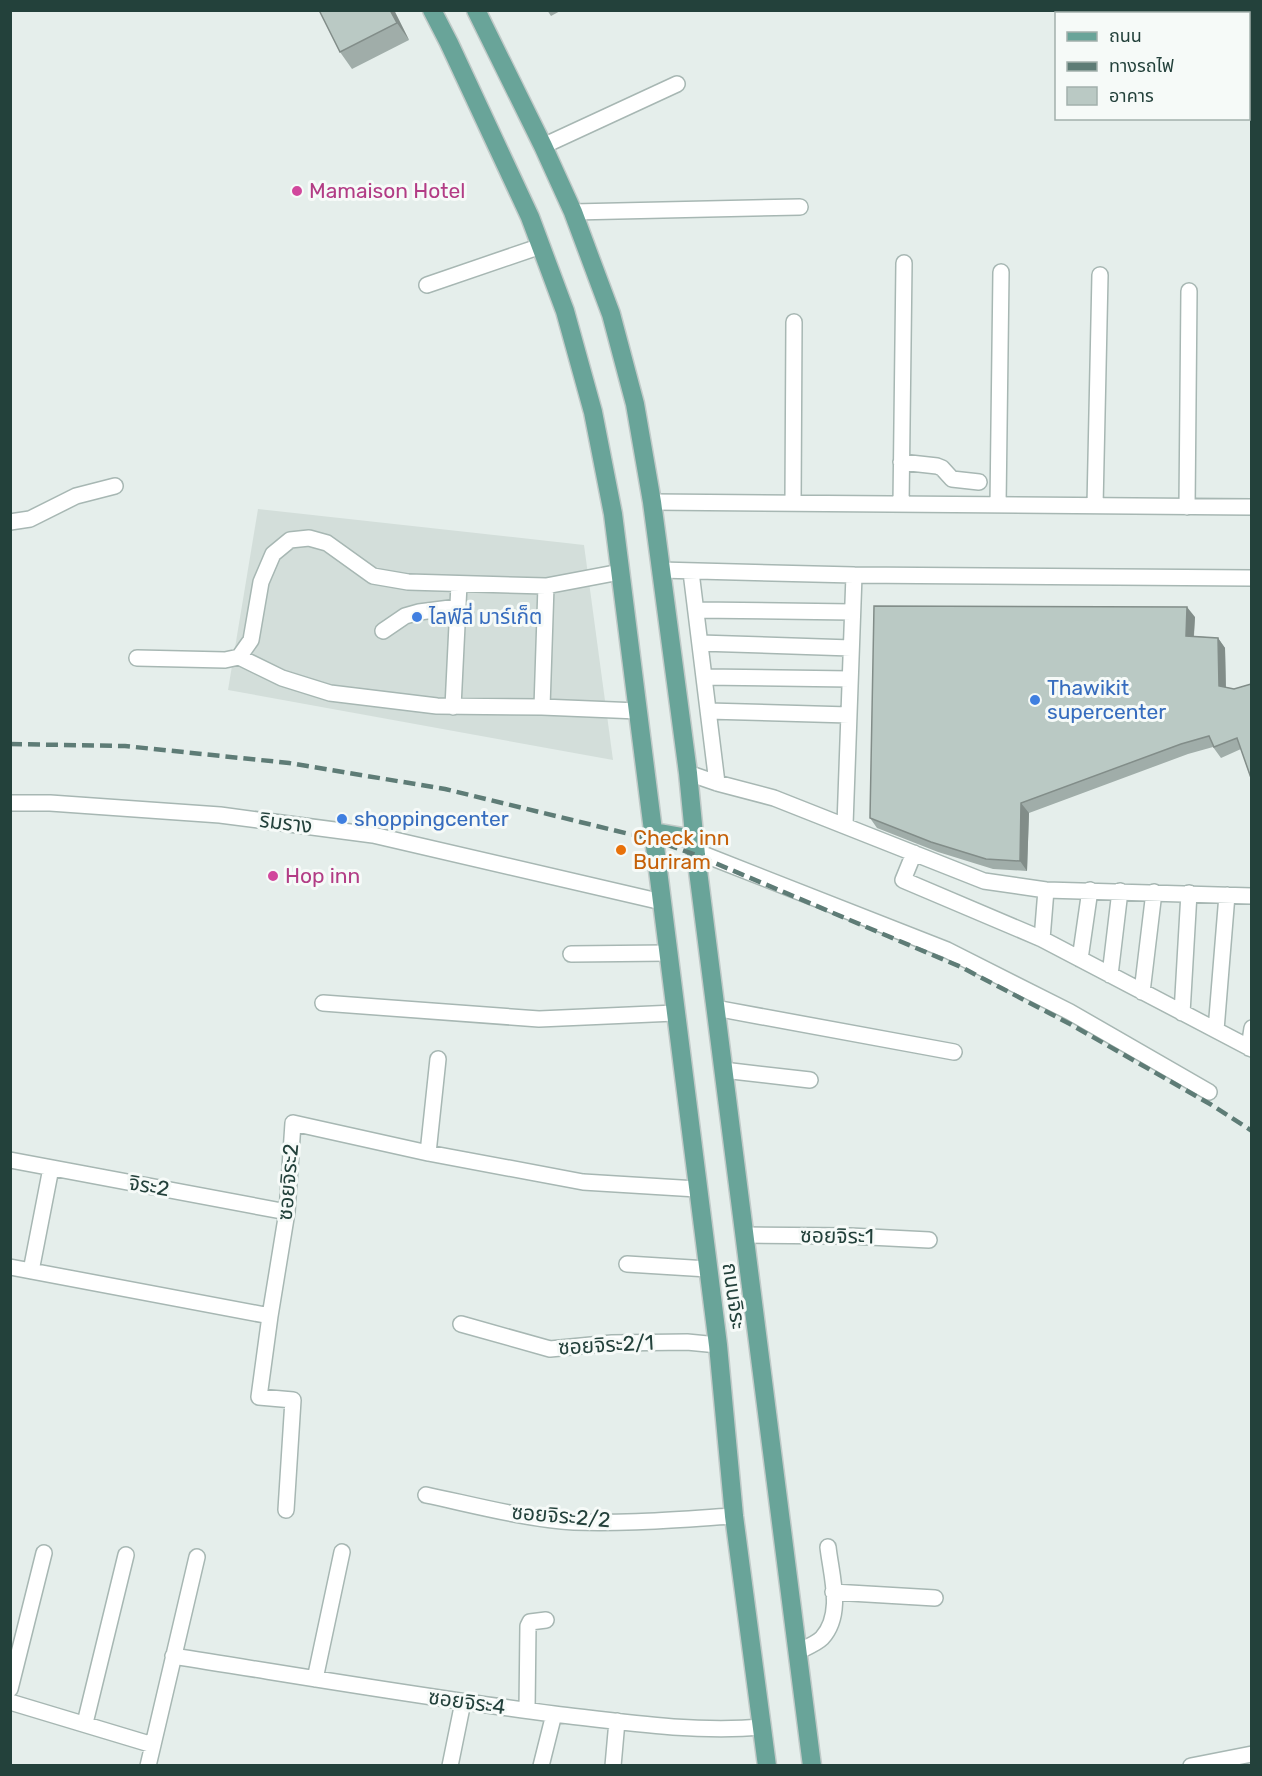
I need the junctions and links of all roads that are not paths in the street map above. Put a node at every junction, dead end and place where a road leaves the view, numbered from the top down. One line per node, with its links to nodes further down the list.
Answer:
1 (432, 10): 7 (main road, ถนนจิระ)
2 (476, 10): 4 (main road, ถนนจิระ)
3 (677, 84): 4 (street)
4 (543, 146): 6 (main road, ถนนจิระ)
5 (800, 207): 6 (street)
6 (573, 212): 17 (main road, ถนนจิระ)
7 (541, 246): 11 (street); 26 (main road, ถนนจิระ)
8 (904, 263): 14 (street)
9 (1002, 272): 20 (street)
10 (1100, 275): 21 (street)
11 (427, 285)
12 (1189, 291): 22 (street)
13 (794, 322): 18 (street)
14 (901, 462): 15 (street); 19 (street)
15 (979, 482)
16 (115, 486): 24 (street)
17 (652, 502): 18 (street); 25 (main road, ถนนจิระ)
18 (793, 503): 19 (street)
19 (901, 504): 20 (street)
20 (998, 505): 21 (street)
21 (1095, 506): 22 (street)
22 (1187, 507): 23 (street)
23 (1251, 507)
24 (10, 522)
25 (660, 570): 27 (street); 47 (main road, ถนนจิระ)
26 (621, 572): 31 (street); 44 (main road, ถนนจิระ)
27 (692, 572): 28 (street); 33 (street)
28 (854, 575): 29 (street); 34 (street)
29 (1251, 578)
30 (459, 584): 31 (street); 32 (street); 38 (street)
31 (546, 586): 43 (street)
32 (458, 608): 35 (street); 42 (street)
33 (696, 610): 34 (street); 36 (street)
34 (852, 612): 37 (street)
35 (383, 631)
36 (700, 643): 37 (street); 40 (street)
37 (851, 648): 41 (street)
38 (239, 657): 39 (street); 42 (street)
39 (137, 658)
40 (704, 677): 41 (street); 45 (street)
41 (850, 679): 46 (street)
42 (453, 707): 43 (street)
43 (542, 707): 44 (street)
44 (638, 711): 51 (main road, ถนนจิระ)
45 (708, 711): 46 (street); 48 (street)
46 (849, 715): 50 (street)
47 (688, 773): 48 (street); 52 (main road, ถนนจิระ)
48 (717, 783): 50 (street)
49 (10, 803): 61 (street, ริมราง)
50 (845, 825): 53 (street)
51 (654, 832): 52 (main road); 61 (main road, ถนนจิระ)
52 (695, 845): 69 (main road, ถนนจิระ); 79 (street)
53 (914, 853): 54 (street); 62 (street)
54 (1046, 890): 55 (street); 62 (street)
55 (1090, 890): 56 (street); 65 (street)
56 (1120, 891): 57 (street); 66 (street)
57 (1154, 892): 58 (street); 67 (street)
58 (1189, 893): 59 (street); 70 (street)
59 (1227, 895): 60 (street); 73 (street)
60 (1251, 896)
61 (662, 902): 63 (main road, ถนนจิระ)
62 (1042, 939): 65 (street)
63 (668, 953): 64 (street); 71 (main road, ถนนจิระ)
64 (571, 954)
65 (1080, 959): 66 (street)
66 (1110, 975): 67 (street)
67 (1142, 992): 70 (street)
68 (323, 1003): 71 (street)
69 (715, 1008): 75 (street); 77 (main road, ถนนจิระ)
70 (1182, 1012): 73 (street)
71 (675, 1013): 83 (main road, ถนนจิระ)
72 (1251, 1028): 74 (street)
73 (1216, 1030): 74 (street)
74 (1250, 1048)
75 (954, 1052)
76 (438, 1059): 80 (street)
77 (723, 1070): 78 (street); 85 (main road, ถนนจิระ)
78 (810, 1080)
79 (1209, 1092)
80 (428, 1153): 83 (street, ซอยจิระ2); 84 (street, ซอยจิระ2)
81 (10, 1160): 82 (street, จิระ2)
82 (51, 1168): 84 (street, จิระ2); 90 (street)
83 (697, 1190): 89 (main road, ถนนจิระ)
84 (287, 1212): 91 (street, ซอยจิระ2)
85 (744, 1235): 86 (street, ซอยจิระ1); 105 (main road, ถนนจิระ)
86 (929, 1240)
87 (627, 1264): 89 (street)
88 (10, 1267): 90 (street)
89 (708, 1269): 93 (main road, ถนนจิระ)
90 (32, 1271): 91 (street)
91 (270, 1316): 95 (street, ซอยจิระ2)
92 (461, 1324): 93 (street, ซอยจิระ2/1)
93 (718, 1345): 96 (main road, ถนนจิระ)
94 (426, 1495): 96 (street, ซอยจิระ2/2)
95 (286, 1510)
96 (734, 1516): 115 (main road, ถนนจิระ)
97 (828, 1546): 102 (street)
98 (342, 1552): 107 (street)
99 (44, 1553): 108 (street)
100 (126, 1555): 114 (street)
101 (197, 1557): 106 (street)
102 (833, 1592): 103 (street); 105 (street)
103 (935, 1598)
104 (546, 1620): 111 (street)
105 (797, 1652): 123 (main road, ถนนจิระ)
106 (173, 1656): 107 (street, ซอยจิระ4); 116 (street)
107 (315, 1679): 110 (street, ซอยจิระ4)
108 (10, 1689)
109 (10, 1702): 114 (street)
110 (463, 1702): 111 (street, ซอยจิระ4); 119 (street)
111 (527, 1710): 112 (street, ซอยจิระ4)
112 (554, 1714): 113 (street, ซอยจิระ4); 120 (street)
113 (617, 1722): 115 (street, ซอยจิระ4); 121 (street)
114 (85, 1723): 116 (street)
115 (762, 1727): 122 (main road, ถนนจิระ)
116 (153, 1745): 118 (street)
117 (1251, 1754): 124 (street)
118 (148, 1766)
119 (450, 1766)
120 (541, 1766)
121 (613, 1766)
122 (767, 1766)
123 (812, 1766)
124 (1191, 1766)

